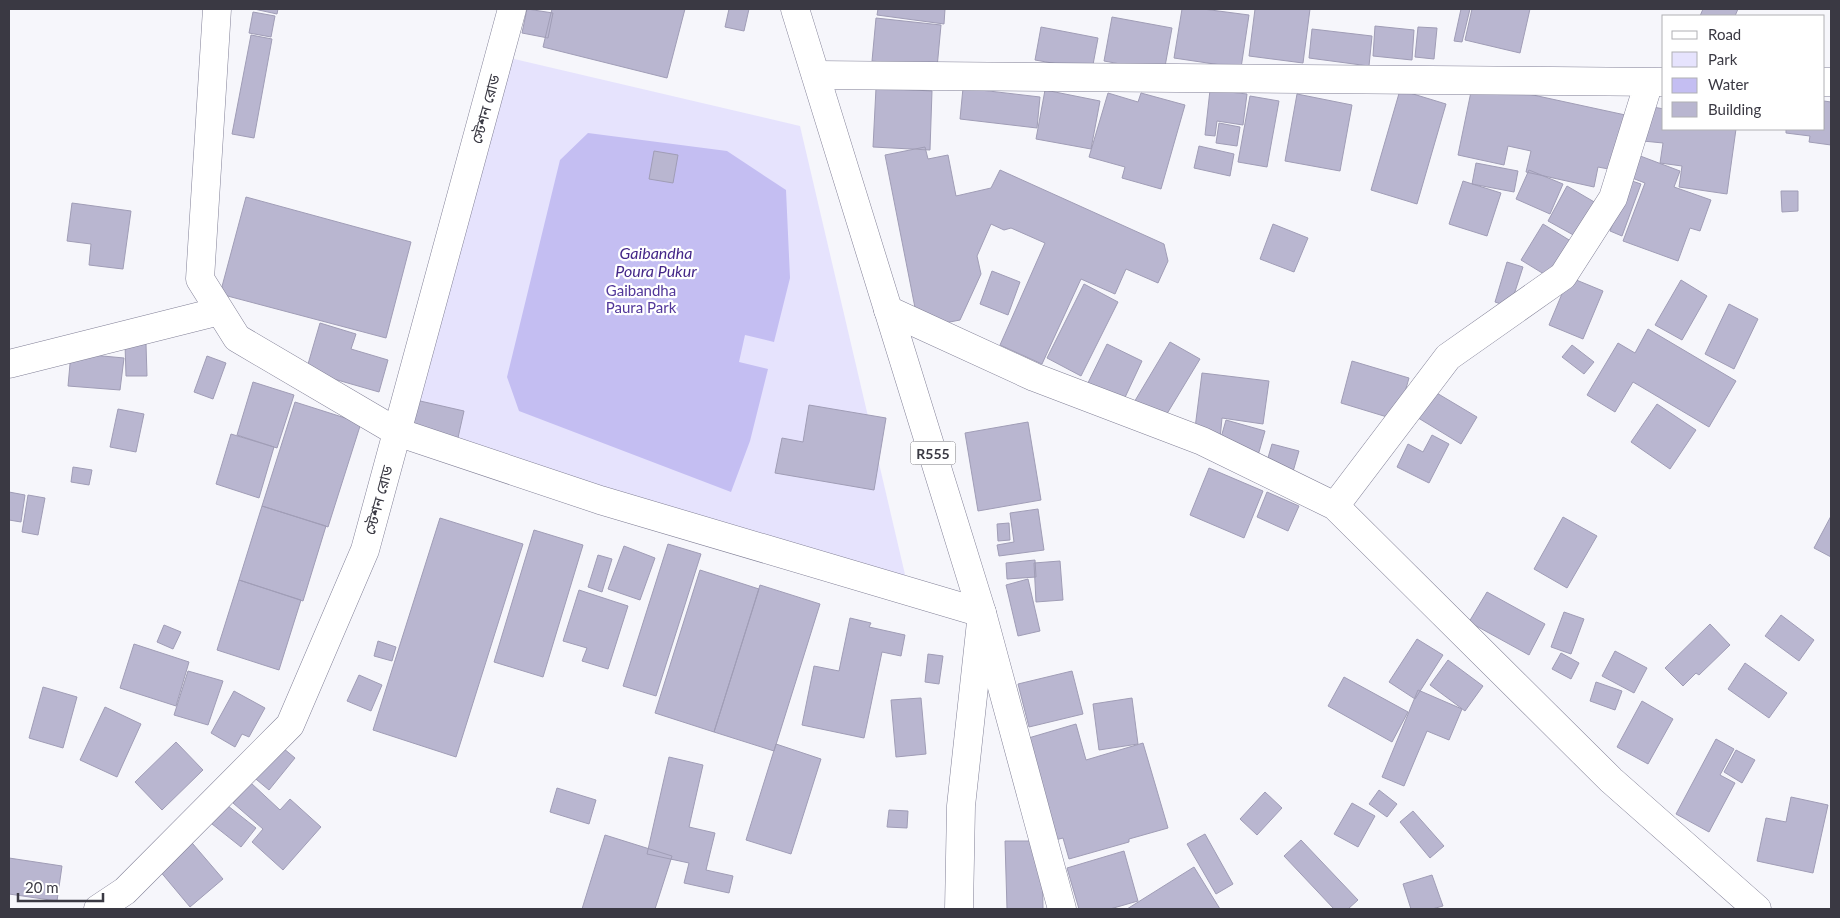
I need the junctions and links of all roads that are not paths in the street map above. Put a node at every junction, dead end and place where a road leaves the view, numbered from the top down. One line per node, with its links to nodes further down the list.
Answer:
1 (217, 9): 7 (street)
2 (512, 9): 9 (street, স্টেশন রোড)
3 (795, 9): 4 (street, R555)
4 (816, 75): 5 (street); 6 (street, R555)
5 (1657, 82): 10 (street)
6 (888, 310): 10 (street); 11 (street, R555)
7 (220, 311): 8 (street); 9 (street)
8 (9, 364)
9 (397, 432): 11 (street); 12 (street, স্টেশন রোড)
10 (1335, 506): 15 (street)
11 (982, 613): 13 (street, R555); 14 (street)
12 (98, 909)
13 (960, 909)
14 (1062, 909)
15 (1756, 909)

